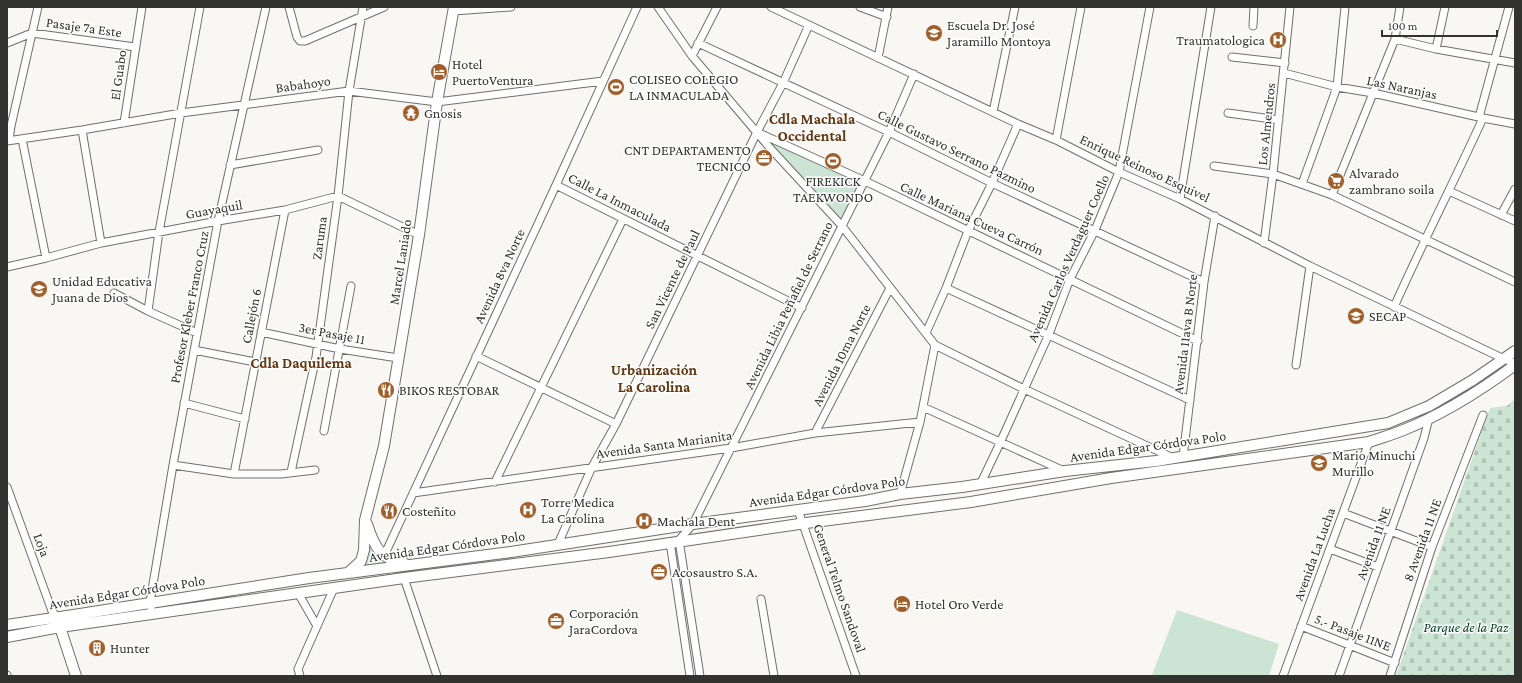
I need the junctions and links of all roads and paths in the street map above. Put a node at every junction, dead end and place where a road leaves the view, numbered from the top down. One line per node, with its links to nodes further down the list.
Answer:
1 (38, 7): 30 (street)
2 (142, 7): 34 (street, El Guabo)
3 (200, 7): 52 (street)
4 (266, 7): 50 (street, Profesor Kleber Franco Cruz)
5 (289, 7): 26 (street)
6 (363, 7): 26 (street, Zaruma)
7 (384, 7): 26 (street)
8 (511, 7): 25 (street)
9 (636, 7): 44 (street, Avenida 8va Norte)
10 (658, 7): 36 (street)
11 (717, 7): 33 (street)
12 (771, 7): 28 (street, Enrique Reinoso Esquivel)
13 (860, 7): 27 (street)
14 (888, 7): 27 (street)
15 (1015, 7): 51 (street)
16 (1081, 7): 63 (street)
17 (1150, 7): 68 (street, Avenida Carlos Verdaguer Coello)
18 (1211, 7): 78 (street)
19 (1254, 7): 29 (street)
20 (1290, 7): 40 (street, Los Almendros)
21 (1345, 7): 46 (street)
22 (1400, 7): 31 (street)
23 (1445, 7): 35 (street)
24 (1509, 7): 39 (street)
25 (454, 9): 49 (main road, Marcel Laniado)
26 (361, 17): 47 (street, Zaruma)
27 (887, 17): 38 (street)
28 (809, 25): 38 (street, Enrique Reinoso Esquivel); 45 (street, San Vicente de Paul)
29 (1253, 26)
30 (32, 33): 32 (street, Pasaje 7a Este); 34 (street, Pasaje 7a Este); 64 (street)
31 (1395, 39): 35 (street); 48 (street)
32 (7, 43)
33 (698, 43): 36 (street); 45 (street, Calle Gustavo Serrano Pazmino)
34 (135, 47): 56 (street, El Guabo)
35 (1436, 49): 39 (street)
36 (692, 56): 60 (street)
37 (1232, 57): 40 (street)
38 (878, 58): 43 (street, Enrique Reinoso Esquivel)
39 (1495, 59): 41 (street); 54 (street)
40 (1285, 63): 42 (street, Los Almendros)
41 (1515, 63)
42 (1284, 73): 46 (street, Las Naranjas); 55 (street, Los Almendros)
43 (914, 74): 51 (street, Enrique Reinoso Esquivel); 61 (street, Avenida Libia Peñafiel de Serrano)
44 (603, 81): 49 (street, Babahoyo); 73 (street, Avenida 8va Norte)
45 (782, 83): 60 (street, San Vicente de Paul); 61 (street, Calle Gustavo Serrano Pazmino)
46 (1337, 87): 48 (street, Las Naranjas); 72 (street)
47 (349, 91): 49 (street, Babahoyo); 50 (street, Babahoyo); 77 (street, Zaruma)
48 (1373, 93): 54 (street, Las Naranjas); 76 (street)
49 (437, 102): 89 (main road, Marcel Laniado)
50 (244, 105): 52 (street, Babahoyo); 66 (street, Profesor Kleber Franco Cruz)
51 (993, 112): 57 (street, Enrique Reinoso Esquivel)
52 (181, 113): 56 (street, Babahoyo); 88 (street)
53 (1228, 113): 55 (street)
54 (1481, 118): 58 (street, Las Naranjas); 75 (street)
55 (1279, 120): 69 (street, Los Almendros)
56 (124, 123): 59 (street, Babahoyo)
57 (1018, 124): 63 (street, Enrique Reinoso Esquivel); 71 (street)
58 (1515, 124)
59 (82, 130): 62 (street, Babahoyo); 92 (street)
60 (757, 132): 70 (street, Calle Mariana Cueva Carrón); 85 (street); 93 (street, San Vicente de Paul)
61 (890, 132): 70 (street, Avenida Libia Peñafiel de Serrano); 71 (street, Calle Gustavo Serrano Pazmino)
62 (22, 139): 64 (street, Babahoyo); 94 (street)
63 (1056, 140): 68 (street, Enrique Reinoso Esquivel)
64 (8, 141)
65 (318, 150): 66 (street)
66 (230, 165): 83 (street, Profesor Kleber Franco Cruz)
67 (1214, 166): 69 (street)
68 (1119, 172): 78 (street, Enrique Reinoso Esquivel); 86 (street, Avenida Carlos Verdaguer Coello)
69 (1273, 174): 72 (street); 91 (street, Los Almendros)
70 (865, 181): 85 (street, Avenida Libia Peñafiel de Serrano); 87 (street, Calle Mariana Cueva Carrón)
71 (992, 183): 86 (street, Calle Gustavo Serrano Pazmino); 87 (street)
72 (1302, 184): 76 (street)
73 (556, 185): 82 (street, Calle La Inmaculada); 117 (street, Avenida 8va Norte)
74 (1515, 189): 80 (street)
75 (1449, 191): 80 (street); 90 (street)
76 (1332, 195): 90 (street)
77 (338, 196): 79 (street, Guayaquil); 89 (street); 112 (street, Zaruma)
78 (1180, 199): 81 (street, Enrique Reinoso Esquivel)
79 (285, 210): 83 (street, Guayaquil); 107 (street, Callejón 6)
80 (1501, 215): 84 (street)
81 (1215, 216): 91 (street, Enrique Reinoso Esquivel); 98 (street, Avenida 11ava B Norte)
82 (623, 219): 93 (street, Calle La Inmaculada); 123 (street)
83 (218, 221): 88 (street, Guayaquil); 108 (street, Profesor Kleber Franco Cruz)
84 (1515, 222)
85 (842, 226): 101 (street); 105 (street, Avenida Libia Peñafiel de Serrano)
86 (1094, 230): 97 (street, Avenida Carlos Verdaguer Coello); 98 (street, Calle Gustavo Serrano Pazmino)
87 (968, 231): 97 (street, Calle Mariana Cueva Carrón); 102 (street)
88 (159, 232): 92 (street, Guayaquil); 106 (street)
89 (419, 235): 118 (main road, Marcel Laniado)
90 (1424, 239): 99 (street); 104 (street)
91 (1264, 243): 95 (street, Enrique Reinoso Esquivel)
92 (101, 244): 94 (street, Guayaquil)
93 (697, 255): 105 (street, Calle La Inmaculada); 132 (street, San Vicente de Paul)
94 (46, 258): 96 (street, Guayaquil)
95 (1310, 266): 104 (street, Enrique Reinoso Esquivel); 122 (street)
96 (7, 267)
97 (1070, 279): 110 (street, Avenida Carlos Verdaguer Coello); 111 (street, Calle Mariana Cueva Carrón)
98 (1204, 282): 111 (street, Avenida 11ava B Norte)
99 (1515, 282)
100 (351, 286): 114 (street)
101 (890, 288): 109 (street); 134 (street, Avenida 10ma Norte)
102 (946, 288): 109 (street); 110 (street)
103 (114, 293): 106 (street)
104 (1394, 307): 119 (street, Enrique Reinoso Esquivel)
105 (802, 308): 137 (street, Avenida Libia Peñafiel de Serrano)
106 (148, 311): 108 (street)
107 (261, 332): 112 (street, 3er Pasaje 11); 120 (street, Callejón 6)
108 (197, 333): 115 (street, Profesor Kleber Franco Cruz)
109 (926, 333): 113 (street)
110 (1048, 334): 124 (street, Avenida Carlos Verdaguer Coello); 125 (street)
111 (1198, 341): 125 (street, Avenida 11ava B Norte)
112 (317, 344): 114 (street, 3er Pasaje 11); 143 (street, Zaruma)
113 (935, 345): 124 (street); 127 (street)
114 (340, 349): 118 (street, 3er Pasaje 11); 133 (street)
115 (194, 350): 120 (street); 126 (street, Profesor Kleber Franco Cruz)
116 (1515, 351): 119 (main road, Avenida Edgar Córdova Polo)
117 (476, 356): 123 (street); 148 (street, Avenida 8va Norte)
118 (398, 358): 152 (main road, Marcel Laniado)
119 (1504, 359): 121 (street, Enrique Reinoso Esquivel); 138 (main road, Avenida Edgar Córdova Polo)
120 (255, 362): 130 (street, Callejón 6)
121 (1515, 364): 129 (main road, Avenida Edgar Córdova Polo)
122 (1296, 365)
123 (540, 387): 132 (street); 145 (street)
124 (1024, 389): 135 (street, Avenida Carlos Verdaguer Coello); 138 (street)
125 (1190, 400): 138 (street, Avenida 11ava B Norte)
126 (184, 403): 130 (street); 139 (street, Profesor Kleber Franco Cruz)
127 (923, 407): 131 (street); 135 (street)
128 (1484, 415): 158 (street, 8 Avenida 11 NE)
129 (1429, 418): 136 (main road, Avenida Edgar Córdova Polo); 155 (street, Avenida 11 NE)
130 (245, 419): 144 (street, Callejón 6)
131 (920, 422): 134 (street, Avenida Santa Marianita); 149 (street)
132 (616, 424): 140 (street, San Vicente de Paul)
133 (324, 431)
134 (815, 433): 137 (street, Avenida Santa Marianita)
135 (1000, 442): 142 (street); 146 (street, Avenida Carlos Verdaguer Coello)
136 (1369, 442): 151 (street, Avenida La Lucha); 153 (main road, Avenida Edgar Córdova Polo)
137 (731, 448): 140 (street, Avenida Santa Marianita); 154 (street, Avenida Libia Peñafiel de Serrano)
138 (1178, 458): 142 (main road, Avenida Edgar Córdova Polo)
139 (173, 465): 144 (street); 168 (street, Profesor Kleber Franco Cruz)
140 (592, 467): 145 (street, Avenida Santa Marianita); 157 (street, San Vicente de Paul)
141 (315, 470): 143 (street)
142 (1065, 471): 146 (main road, Avenida Edgar Córdova Polo)
143 (292, 472): 144 (street)
144 (234, 474)
145 (495, 482): 148 (street, Avenida Santa Marianita)
146 (980, 485): 149 (main road, Avenida Edgar Córdova Polo)
147 (7, 487): 170 (street, Loja)
148 (413, 493): 160 (street, Avenida 8va Norte)
149 (900, 494): 150 (main road, Avenida Edgar Córdova Polo)
150 (798, 510): 153 (street, General Telmo Sandoval); 154 (main road, Avenida Edgar Córdova Polo)
151 (1343, 513): 155 (street); 159 (street, Avenida La Lucha)
152 (365, 520): 160 (main road); 163 (main road, Marcel Laniado)
153 (804, 523): 156 (main road, Avenida Edgar Córdova Polo); 184 (street, General Telmo Sandoval)
154 (692, 524): 156 (street, Avenida Libia Peñafiel de Serrano); 157 (main road, Avenida Edgar Córdova Polo)
155 (1391, 531): 158 (street); 162 (street, Avenida 11 NE)
156 (675, 541): 164 (main road, Avenida Edgar Córdova Polo); 181 (street); 182 (street)
157 (558, 544): 161 (main road, Avenida Edgar Córdova Polo)
158 (1432, 547): 176 (street, 8 Avenida 11 NE)
159 (1330, 548): 162 (street); 173 (street, Avenida La Lucha)
160 (384, 556): 161 (main road)
161 (412, 564): 163 (main road, Avenida Edgar Córdova Polo)
162 (1378, 567): 175 (street, Avenida 11 NE)
163 (348, 574): 168 (main road, Avenida Edgar Córdova Polo)
164 (404, 578): 165 (main road, Avenida Edgar Córdova Polo); 180 (street)
165 (334, 588): 166 (main road, Avenida Edgar Córdova Polo); 172 (street)
166 (298, 593): 169 (main road, Avenida Edgar Córdova Polo); 172 (street)
167 (761, 598): 183 (street)
168 (150, 602): 169 (street, Profesor Kleber Franco Cruz); 170 (main road, Avenida Edgar Córdova Polo)
169 (152, 614): 170 (main road, Avenida Edgar Córdova Polo)
170 (55, 620): 171 (main road, Avenida Edgar Córdova Polo); 174 (main road, Avenida Edgar Córdova Polo); 177 (main road); 178 (main road)
171 (7, 625)
172 (318, 626): 179 (street)
173 (1301, 626): 175 (street, 5.- Pasaje 11NE); 185 (street, Avenida La Lucha)
174 (7, 637)
175 (1350, 645): 176 (street, 5.- Pasaje 11NE); 186 (street, Avenida 11 NE)
176 (1394, 663): 187 (street, 8 Avenida 11 NE)
177 (69, 676)
178 (76, 676)
179 (300, 676)
180 (437, 676)
181 (690, 676)
182 (700, 676)
183 (774, 676)
184 (856, 676)
185 (1283, 676)
186 (1339, 676)
187 (1390, 676)

